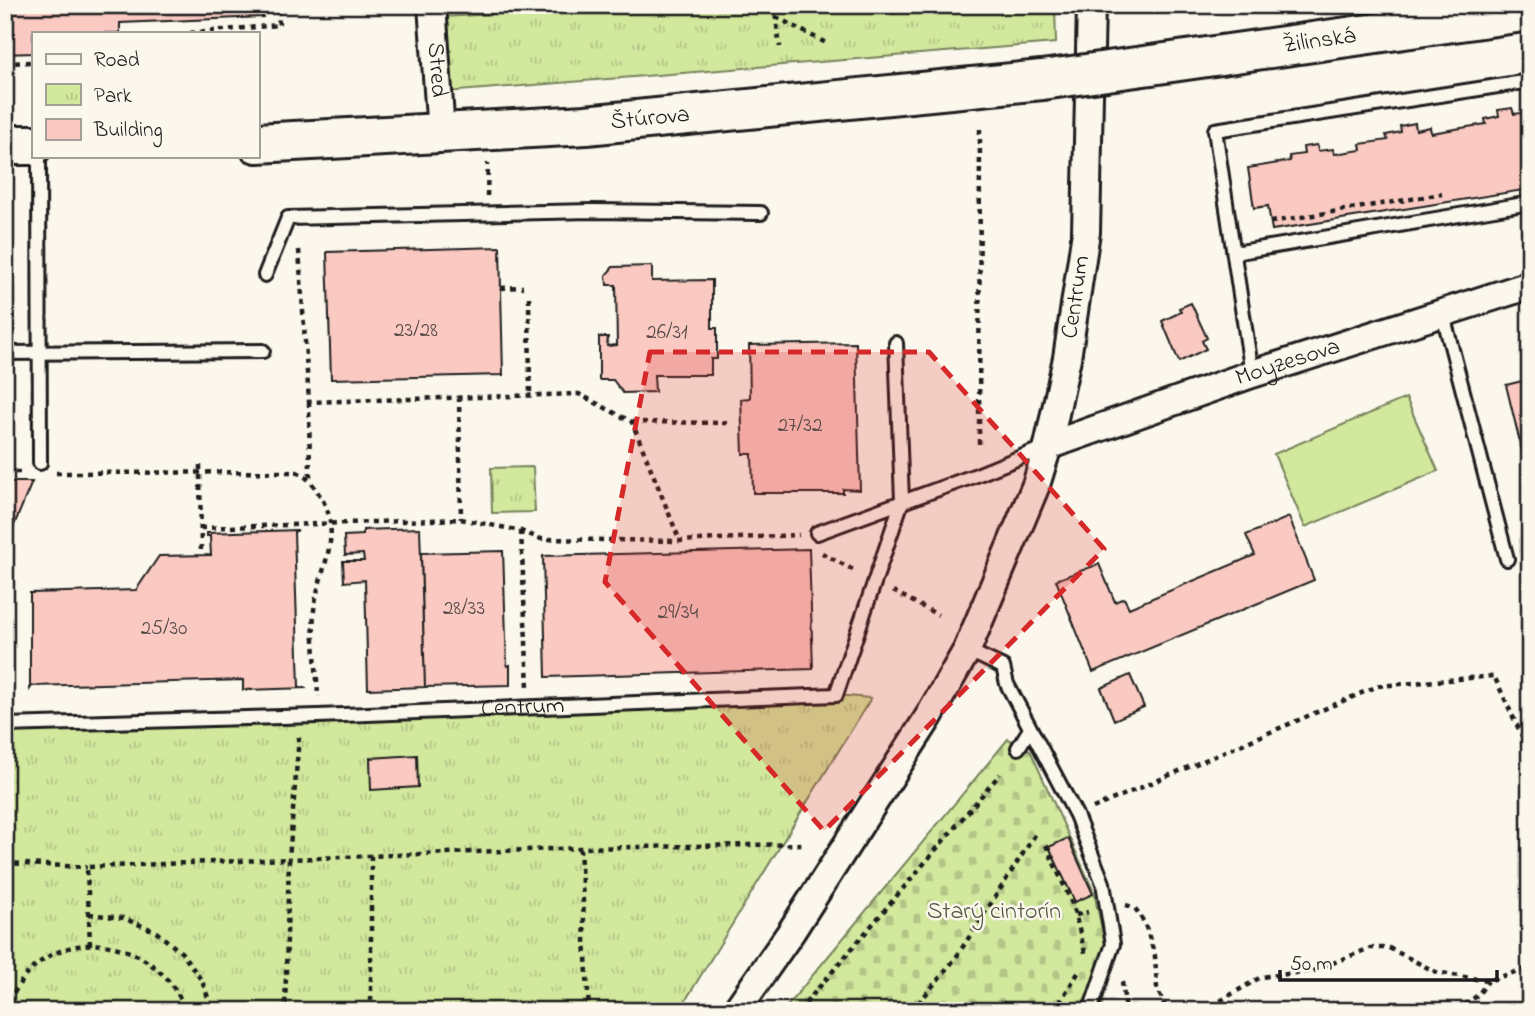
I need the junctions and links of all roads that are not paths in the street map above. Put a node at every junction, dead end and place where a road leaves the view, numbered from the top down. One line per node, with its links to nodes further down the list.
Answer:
1 (432, 5): 7 (street, Stred)
2 (1091, 5): 23 (street, Centrum)
3 (1530, 11): 4 (main road, Žilinská)
4 (1387, 19): 5 (main road, Žilinská, bridge)
5 (1042, 80): 7 (main road, Štúrova)
6 (1530, 81): 14 (lane)
7 (441, 133): 8 (main road, Štúrova)
8 (259, 143)
9 (5, 145): 10 (main road)
10 (32, 145)
11 (39, 158): 21 (lane)
12 (1530, 202): 14 (lane)
13 (761, 213): 15 (lane)
14 (1234, 253): 22 (lane)
15 (265, 275)
16 (1530, 285): 17 (street, Moyzesova)
17 (1443, 315): 22 (street, Moyzesova); 27 (lane)
18 (896, 343): 25 (lane, Centrum)
19 (263, 351): 21 (lane)
20 (5, 353): 21 (lane)
21 (40, 353): 24 (lane)
22 (1252, 374): 23 (street, Moyzesova)
23 (1048, 446): 25 (lane); 28 (street, Centrum)
24 (40, 463)
25 (902, 501): 26 (lane); 29 (lane, Centrum)
26 (817, 533)
27 (1507, 559)
28 (967, 650): 30 (lane); 32 (street, Centrum)
29 (5, 725)
30 (1030, 729): 31 (lane); 33 (lane)
31 (1018, 748)
32 (736, 1011)
33 (1090, 1011)

